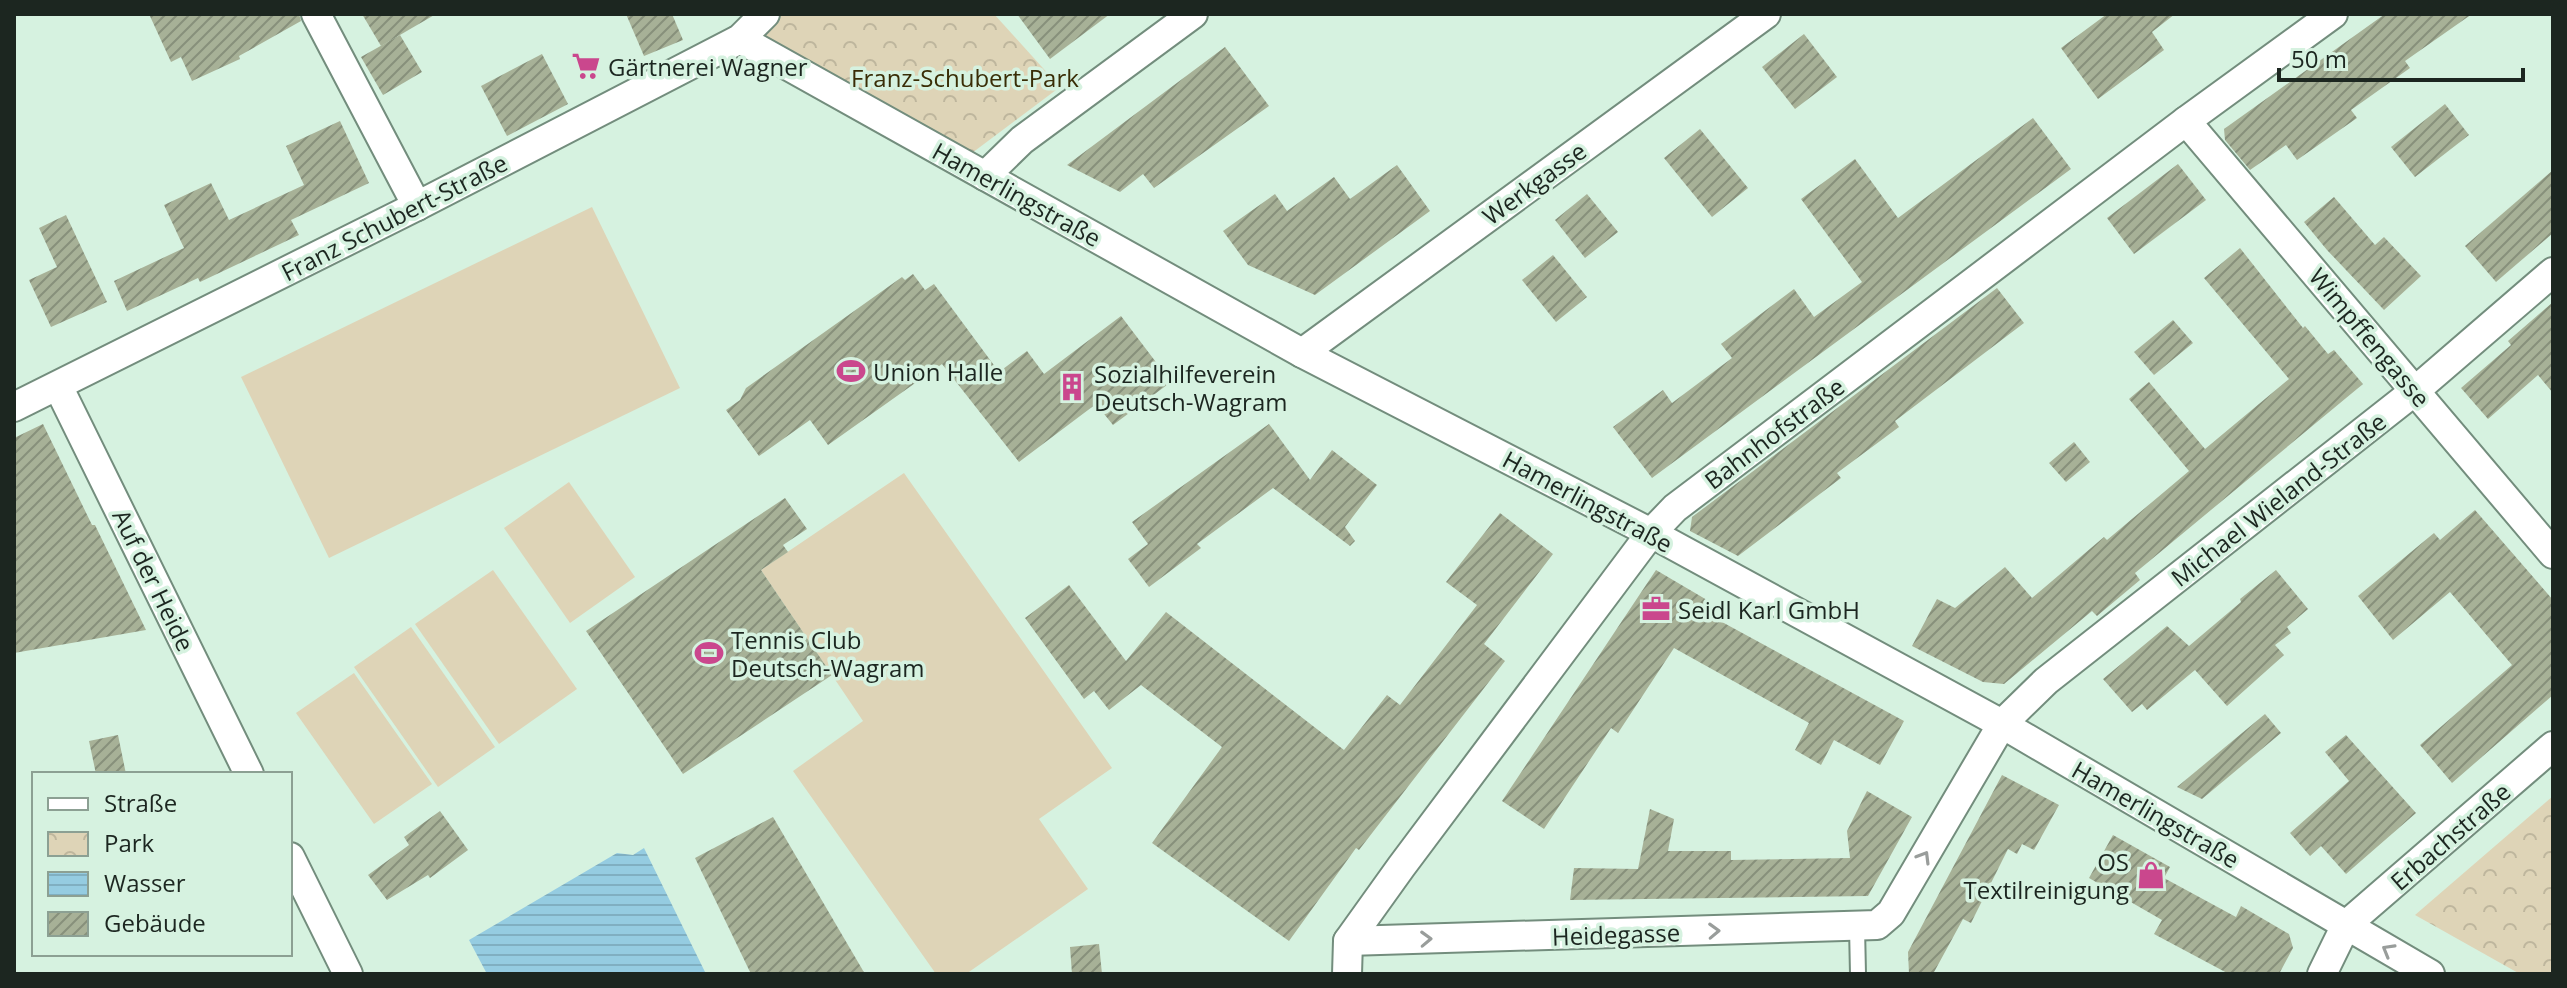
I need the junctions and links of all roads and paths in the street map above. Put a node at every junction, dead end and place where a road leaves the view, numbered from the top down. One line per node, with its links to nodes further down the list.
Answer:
1 (316, 14): 9 (street)
2 (765, 14): 6 (street, Franz Schubert-Straße)
3 (1193, 14): 8 (street)
4 (1766, 14): 11 (street, Werkgasse)
5 (2333, 14): 7 (street, Bahnhofstraße)
6 (740, 39): 8 (street, Hamerlingstraße); 9 (street, Franz Schubert-Straße)
7 (2186, 121): 13 (street, Wimpffengasse); 15 (street, Bahnhofstraße)
8 (985, 176): 11 (street, Hamerlingstraße)
9 (417, 206): 12 (street, Franz Schubert-Straße)
10 (2553, 272): 13 (street, Michael Wieland-Straße)
11 (1302, 353): 15 (street, Hamerlingstraße)
12 (58, 386): 14 (street, Franz Schubert-Straße); 19 (street, Auf der Heide)
13 (2416, 390): 16 (street, Wimpffengasse); 17 (street, Michael Wieland-Straße)
14 (14, 407)
15 (1651, 533): 17 (street, Hamerlingstraße); 23 (street, Bahnhofstraße)
16 (2553, 554)
17 (2002, 724): 21 (street, Michael Wieland-Straße, one-way to 17); 22 (street, Hamerlingstraße)
18 (2553, 746): 22 (street, Erbachstraße)
19 (248, 772)
20 (292, 861): 24 (street)
21 (1870, 925): 23 (street, Heidegasse, one-way to 21); 26 (lane)
22 (2346, 925): 27 (street); 28 (street, Hamerlingstraße, one-way to 22)
23 (1348, 941): 25 (street)
24 (348, 974)
25 (1347, 974)
26 (1858, 974)
27 (2322, 974)
28 (2430, 974)

